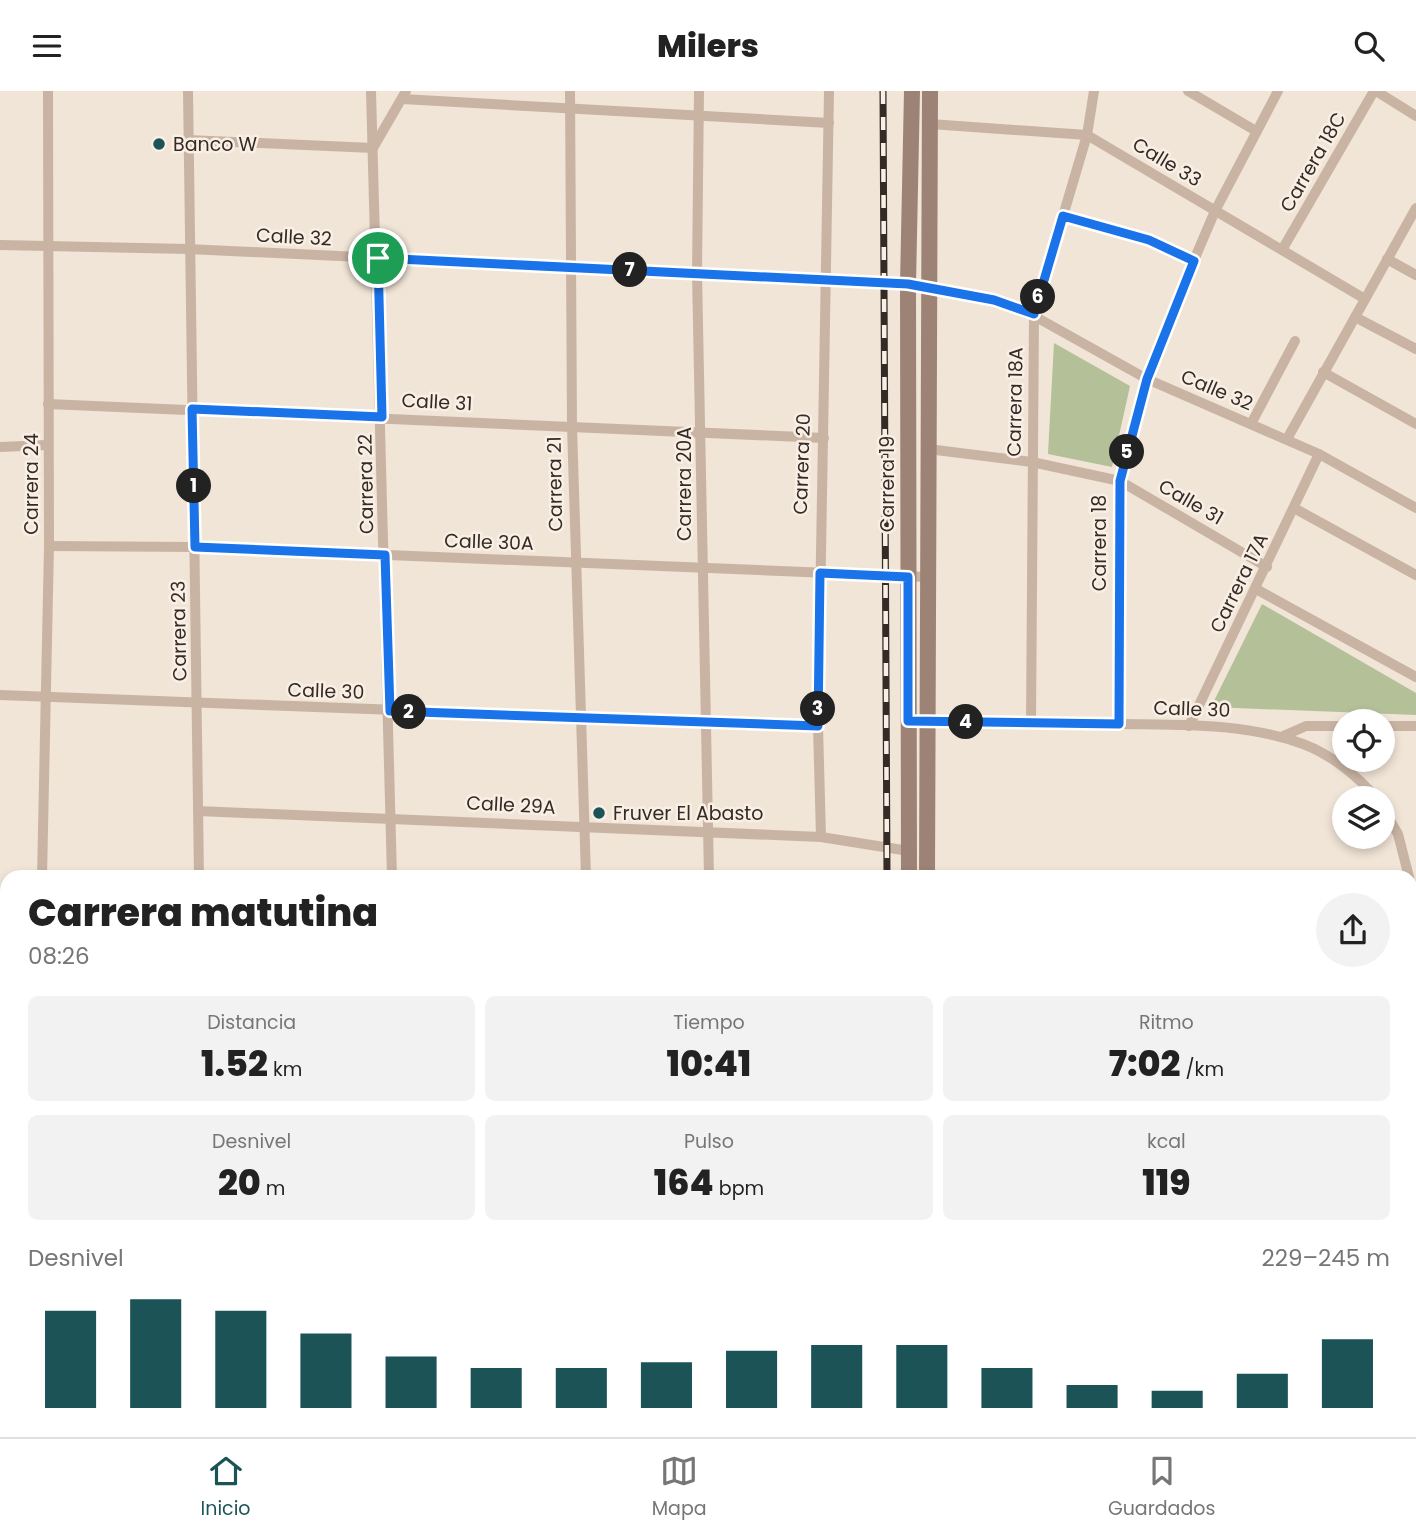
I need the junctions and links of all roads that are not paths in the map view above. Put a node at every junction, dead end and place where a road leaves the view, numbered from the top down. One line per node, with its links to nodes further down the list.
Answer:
1 (48, 91): 26 (street, Carrera 24)
2 (188, 91): 21 (street, Carrera 23)
3 (372, 91): 22 (street, Carrera 22)
4 (570, 91): 14 (street, Carrera 21)
5 (699, 91): 15 (street, Carrera 20A)
6 (829, 91): 17 (street, Carrera 20)
7 (912, 91): 37 (main road, Carrera 19)
8 (930, 91): 18 (main road)
9 (1094, 91): 20 (street, Carrera 18A)
10 (1188, 91): 19 (street)
11 (1278, 91): 19 (street, Carrera 18)
12 (1375, 91): 16 (street); 29 (street, Carrera 18C)
13 (404, 95): 14 (street); 22 (street)
14 (569, 109): 15 (street); 33 (street, Carrera 21)
15 (699, 115): 17 (street); 34 (street, Carrera 20A)
16 (1416, 116)
17 (829, 123): 36 (street, Carrera 20)
18 (930, 124): 20 (street, Calle 33); 38 (main road)
19 (1256, 131): 24 (street, Carrera 18)
20 (1087, 135): 24 (street, Calle 33); 25 (street, Carrera 18A)
21 (188, 140): 22 (street); 28 (street, Carrera 23)
22 (373, 148): 30 (street, Carrera 22)
23 (1416, 208): 31 (street)
24 (1214, 211): 29 (street, Calle 33); 32 (street, Carrera 18)
25 (1063, 216): 32 (street); 40 (street, Carrera 18A)
26 (48, 244): 27 (street, Calle 32); 28 (street, Calle 32); 46 (street, Carrera 24)
27 (0, 246)
28 (188, 249): 30 (street, Calle 32); 47 (street, Carrera 23)
29 (1282, 250): 39 (street, Calle 33)
30 (378, 258): 33 (street, Calle 32); 48 (street, Carrera 22)
31 (1387, 259): 35 (street); 39 (street)
32 (1194, 261): 45 (street, Carrera 18)
33 (569, 267): 34 (street, Calle 32); 51 (street, Carrera 21)
34 (697, 273): 36 (street, Calle 32); 52 (street, Carrera 20A)
35 (1416, 275)
36 (828, 279): 37 (street, Calle 32); 53 (street, Carrera 20)
37 (908, 284): 38 (street, Calle 32); 71 (main road, Carrera 19)
38 (928, 288): 40 (street, Calle 32); 57 (main road)
39 (1365, 299): 41 (street)
40 (1034, 314): 45 (street, Calle 32); 59 (street, Carrera 18A)
41 (1354, 317): 43 (street); 44 (street)
42 (1295, 341): 49 (street)
43 (1416, 349)
44 (1323, 372): 50 (street); 54 (street)
45 (1147, 379): 49 (street, Calle 32); 60 (street, Carrera 18)
46 (48, 404): 47 (street, Calle 31); 55 (street, Carrera 24)
47 (192, 409): 48 (street, Calle 31); 64 (street, Carrera 23)
48 (382, 417): 51 (street, Calle 31); 65 (street, Carrera 22)
49 (1251, 424): 54 (street, Calle 32)
50 (1416, 424)
51 (572, 426): 52 (street, Calle 31); 66 (street, Carrera 21)
52 (701, 433): 53 (street, Calle 31); 68 (street, Carrera 20A)
53 (824, 438): 69 (street, Carrera 20)
54 (1287, 439): 58 (street, Calle 32)
55 (48, 445): 56 (street); 63 (street, Carrera 24)
56 (0, 447)
57 (928, 449): 59 (street, Calle 31); 72 (main road)
58 (1319, 454): 61 (street, Carrera 17A); 62 (street, Calle 32)
59 (1032, 462): 60 (street, Calle 31); 83 (street, Carrera 18A)
60 (1120, 481): 67 (street, Calle 31); 84 (street, Carrera 18)
61 (1293, 508): 67 (street, Carrera 17A); 70 (street)
62 (1416, 508)
63 (49, 546): 64 (street, Calle 30A); 76 (street, Carrera 24)
64 (195, 547): 65 (street, Calle 30A); 77 (street, Carrera 23)
65 (385, 555): 66 (street, Calle 30A); 78 (street, Carrera 22)
66 (575, 563): 68 (street, Calle 30A); 79 (street, Carrera 21)
67 (1267, 567): 73 (street, Carrera 17A)
68 (702, 569): 69 (street, Calle 30A); 81 (street, Carrera 20A)
69 (820, 573): 71 (street, Calle 30A); 85 (street, Carrera 20)
70 (1416, 575)
71 (908, 577): 72 (street, Calle 30A); 80 (main road, Carrera 19)
72 (927, 577): 82 (main road)
73 (1256, 589): 74 (street); 86 (street, Carrera 17A)
74 (1416, 677)
75 (0, 695): 76 (street, Calle 30)
76 (44, 697): 77 (street, Calle 30); 99 (street, Carrera 24)
77 (197, 703): 78 (street, Calle 30); 92 (street, Carrera 23)
78 (390, 711): 79 (street, Calle 30); 93 (street, Carrera 22)
79 (580, 717): 81 (street, Calle 30); 94 (street, Carrera 21)
80 (908, 721): 82 (street, Calle 30); 98 (main road, Carrera 19)
81 (706, 722): 85 (street, Calle 30); 96 (street, Carrera 20A)
82 (927, 722): 83 (street, Calle 30); 105 (main road)
83 (1031, 723): 84 (street, Calle 30)
84 (1119, 724): 86 (street, Calle 30)
85 (818, 726): 97 (street, Carrera 20)
86 (1189, 726): 90 (street, Calle 30)
87 (1332, 726): 90 (street)
88 (1395, 726): 89 (street)
89 (1416, 726)
90 (1281, 737): 91 (street, Calle 30)
91 (1363, 786)
92 (198, 811): 93 (street, Calle 29A); 100 (street, Carrera 23)
93 (393, 818): 94 (street, Calle 29A); 101 (street, Carrera 22)
94 (584, 826): 96 (street, Calle 29A); 102 (street, Carrera 21)
95 (1395, 829): 106 (street)
96 (708, 832): 97 (street, Calle 29A); 103 (street, Carrera 20A)
97 (821, 837): 98 (street, Calle 29A)
98 (909, 851): 104 (main road, Carrera 19)
99 (42, 870)
100 (199, 870)
101 (392, 870)
102 (586, 870)
103 (709, 870)
104 (909, 870)
105 (928, 870)
106 (1407, 870)

